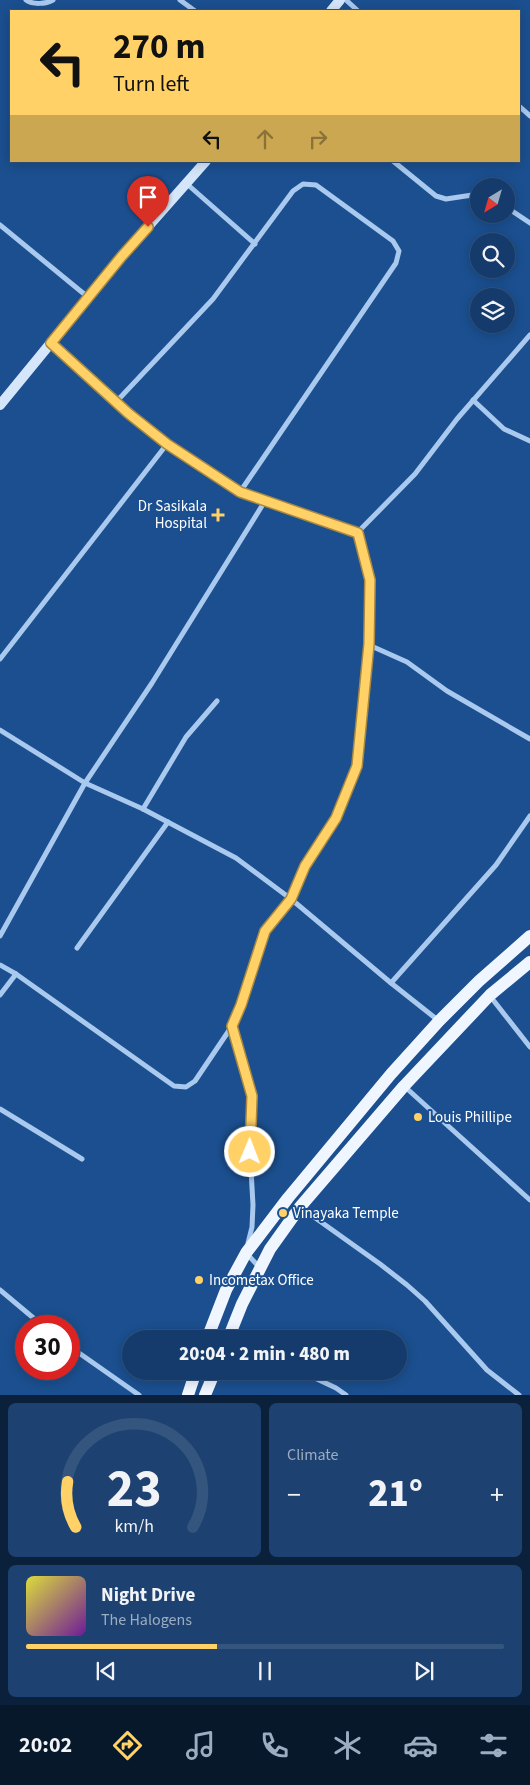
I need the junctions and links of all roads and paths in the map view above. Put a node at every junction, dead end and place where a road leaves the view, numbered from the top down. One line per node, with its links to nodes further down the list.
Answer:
1 (26, 0): 2 (street)
2 (54, 0)
3 (180, 0): 6 (street)
4 (340, 0): 7 (street)
5 (346, 0): 8 (street)
6 (194, 10)
7 (332, 10)
8 (357, 10)
9 (520, 107): 10 (street)
10 (530, 116)
11 (205, 162): 13 (street)
12 (393, 162): 14 (street)
13 (187, 184): 18 (street); 19 (street)
14 (470, 195)
15 (515, 214): 16 (street)
16 (530, 223)
17 (0, 226): 19 (street)
18 (255, 244): 23 (street); 27 (street)
19 (89, 298): 21 (street)
20 (530, 335): 22 (street)
21 (51, 343): 23 (street); 24 (street)
22 (473, 400): 25 (street); 29 (street)
23 (116, 402): 26 (street)
24 (0, 406)
25 (530, 441)
26 (167, 444): 27 (street); 31 (street)
27 (240, 492): 28 (street)
28 (266, 501): 29 (street); 35 (street)
29 (358, 533): 30 (street)
30 (369, 644): 34 (street); 39 (street)
31 (0, 659)
32 (217, 701): 36 (street)
33 (0, 730): 35 (street)
34 (530, 739)
35 (85, 783): 36 (street); 40 (street)
36 (143, 809): 38 (street)
37 (530, 816): 46 (street)
38 (168, 822): 39 (street); 42 (street)
39 (291, 899): 46 (street); 50 (street)
40 (0, 936)
41 (530, 936): 49 (main road)
42 (77, 948)
43 (530, 962): 47 (main road)
44 (0, 965): 45 (street)
45 (16, 974): 48 (street); 50 (street)
46 (391, 983): 49 (street)
47 (490, 995): 51 (street); 52 (main road)
48 (0, 996)
49 (439, 1021): 57 (main road)
50 (232, 1026): 57 (street)
51 (530, 1047)
52 (404, 1086): 55 (street); 56 (main road)
53 (0, 1109): 54 (street)
54 (82, 1159)
55 (530, 1200)
56 (300, 1207): 58 (main road); 73 (street)
57 (246, 1253): 58 (street); 61 (main road)
58 (260, 1268): 62 (main road)
59 (0, 1290): 60 (street)
60 (30, 1315)
61 (210, 1330)
62 (232, 1330)
63 (80, 1354): 68 (street)
64 (193, 1380): 69 (main road)
65 (211, 1380): 70 (main road)
66 (319, 1380): 67 (street)
67 (336, 1388): 71 (street); 72 (street)
68 (139, 1395)
69 (188, 1395)
70 (205, 1395)
71 (333, 1395)
72 (346, 1395)
73 (519, 1395)

